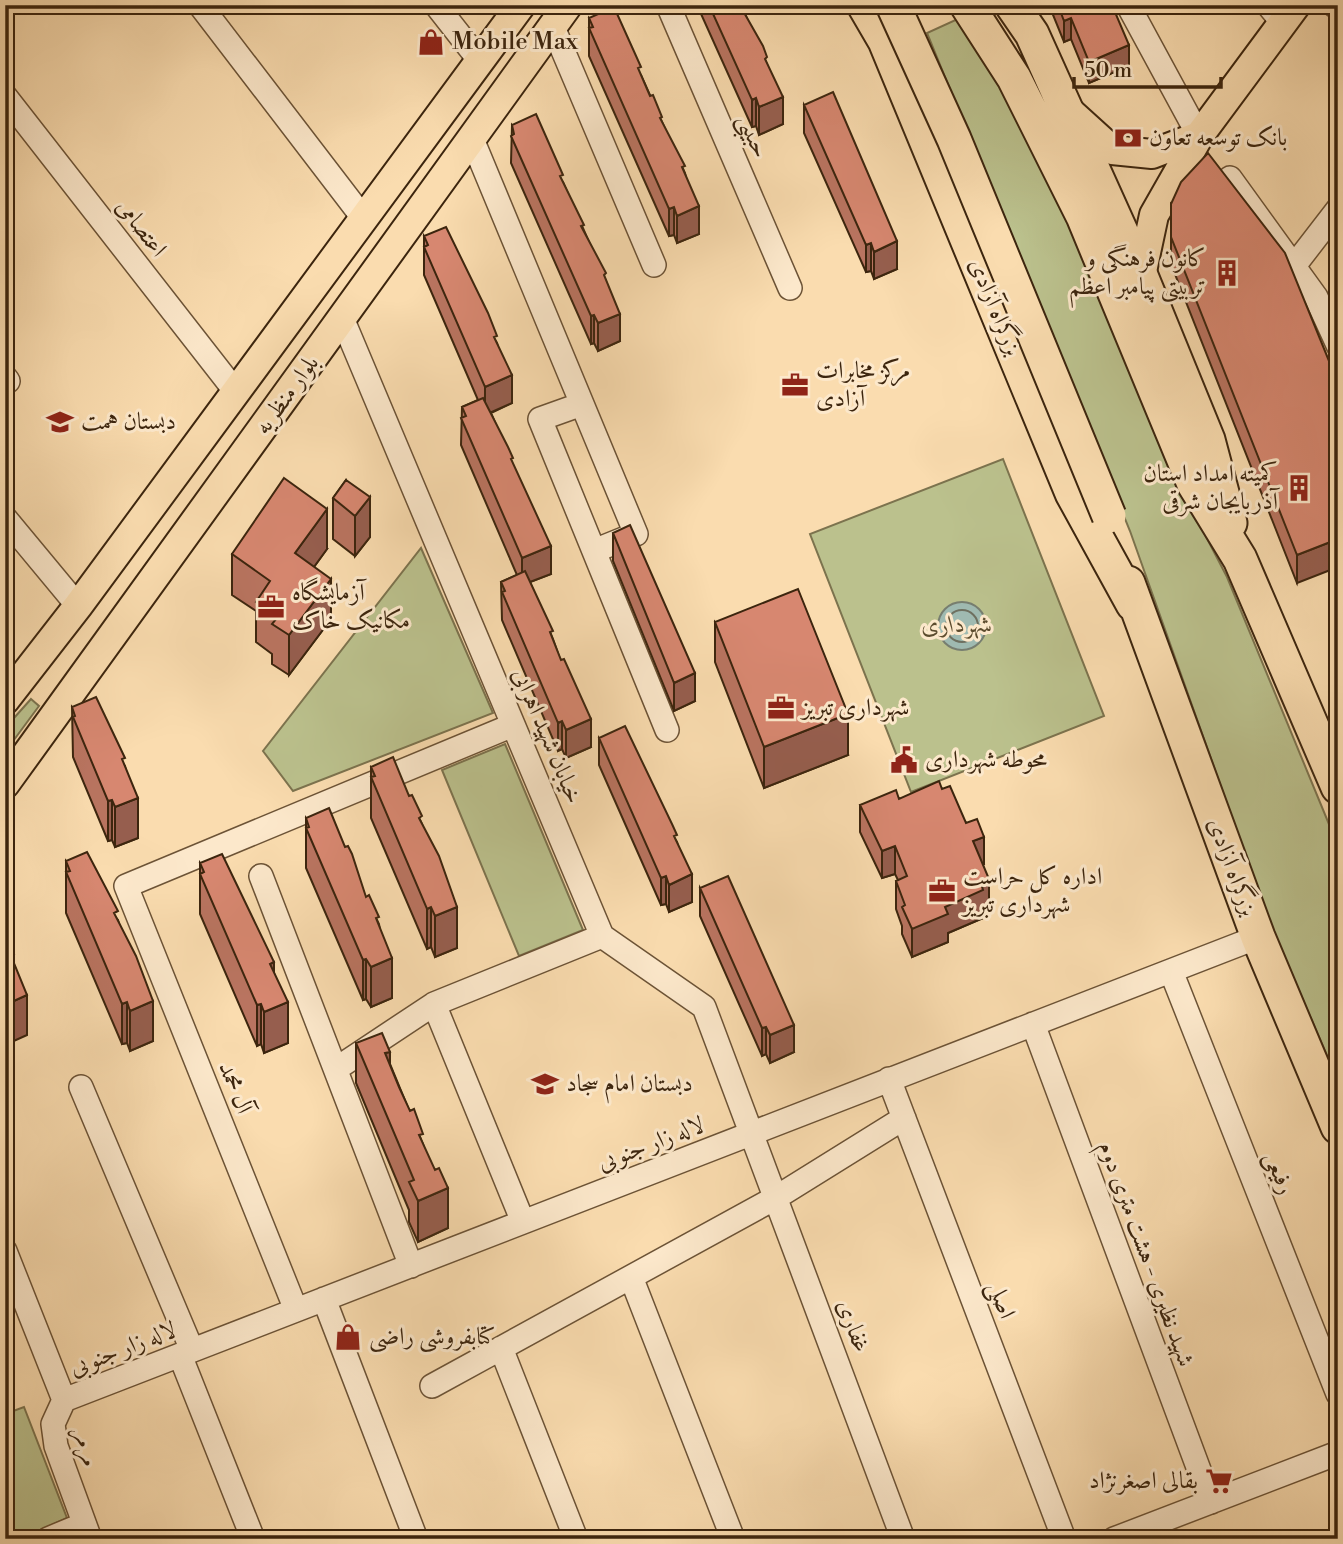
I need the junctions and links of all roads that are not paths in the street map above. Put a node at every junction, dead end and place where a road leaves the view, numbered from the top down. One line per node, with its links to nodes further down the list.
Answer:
1 (200, 5): 21 (street)
2 (436, 5): 14 (street)
3 (522, 5): 14 (main road, بلوار منظریه)
4 (668, 5): 25 (street, حبیبی)
5 (864, 5): 13 (highway, بزرگراه آزادی)
6 (893, 5): 13 (highway); 33 (highway, بزرگراه آزادی, bridge)
7 (967, 5): 32 (highway)
8 (1012, 5): 12 (highway)
9 (1128, 5): 17 (street)
10 (1282, 11): 17 (main road)
11 (561, 16): 18 (main road, بلوار منظریه); 22 (street)
12 (1026, 20): 16 (highway)
13 (885, 41): 33 (highway, بزرگراه آزادی)
14 (480, 61): 21 (main road, بلوار منظریه)
15 (5, 96): 28 (street, اعتصامی)
16 (1068, 110): 17 (main road); 24 (highway)
17 (1199, 136): 24 (main road)
18 (472, 139): 26 (main road, بلوار منظریه); 29 (street)
19 (1230, 178): 23 (street)
20 (1338, 209): 23 (street)
21 (364, 219): 28 (main road, بلوار منظریه)
22 (654, 265)
23 (1294, 266): 27 (street)
24 (1142, 276): 32 (highway)
25 (790, 288)
26 (342, 318): 36 (street, خیابان شهید اهرابی); 39 (main road, بلوار منظریه)
27 (1338, 345)
28 (236, 393): 34 (main road, بلوار منظریه)
29 (582, 404): 31 (street); 31 (street)
30 (5, 518): 34 (street)
31 (594, 551): 37 (street)
32 (1240, 559): 38 (highway)
33 (1133, 604): 42 (highway, بزرگراه آزادی)
34 (78, 606): 35 (main road, بلوار منظریه)
35 (5, 700)
36 (513, 725): 41 (street, خیابان شهید اهرابی); 58 (street, آل محمد)
37 (667, 730)
38 (1334, 771)
39 (5, 784)
40 (261, 876): 46 (street)
41 (602, 936): 44 (street); 51 (street)
42 (1258, 937): 43 (street, لاله زار جنوبی); 50 (highway, بزرگراه آزادی)
43 (1171, 971): 45 (street, لاله زار جنوبی); 62 (street, رفیعی)
44 (434, 1004): 46 (street); 53 (street)
45 (1033, 1024): 47 (street, لاله زار جنوبی); 65 (street, شهید نظیری - هشت متری دوم)
46 (336, 1069): 55 (street)
47 (889, 1079): 49 (street, اصلی); 51 (street, لاله زار جنوبی)
48 (81, 1087): 60 (street)
49 (905, 1118): 52 (street); 73 (street, اصلی)
50 (1338, 1126)
51 (752, 1132): 52 (street, غفاری); 53 (street, لاله زار جنوبی)
52 (777, 1197): 56 (street); 72 (street, غفاری)
53 (523, 1222): 55 (street, لاله زار جنوبی)
54 (5, 1251): 63 (street, مرمر)
55 (411, 1266): 57 (street, لاله زار جنوبی)
56 (631, 1277): 59 (street); 71 (street)
57 (324, 1299): 58 (street, لاله زار جنوبی); 69 (street)
58 (296, 1310): 60 (street, لاله زار جنوبی)
59 (500, 1348): 61 (street); 70 (street)
60 (186, 1352): 63 (street, لاله زار جنوبی); 68 (street)
61 (432, 1386)
62 (1338, 1394)
63 (64, 1400): 66 (street, مرمر)
64 (1338, 1453): 65 (street)
65 (1211, 1502): 74 (street)
66 (87, 1531): 67 (street)
67 (48, 1539)
68 (253, 1539)
69 (416, 1539)
70 (576, 1539)
71 (733, 1539)
72 (903, 1539)
73 (1064, 1539)
74 (1114, 1539)

